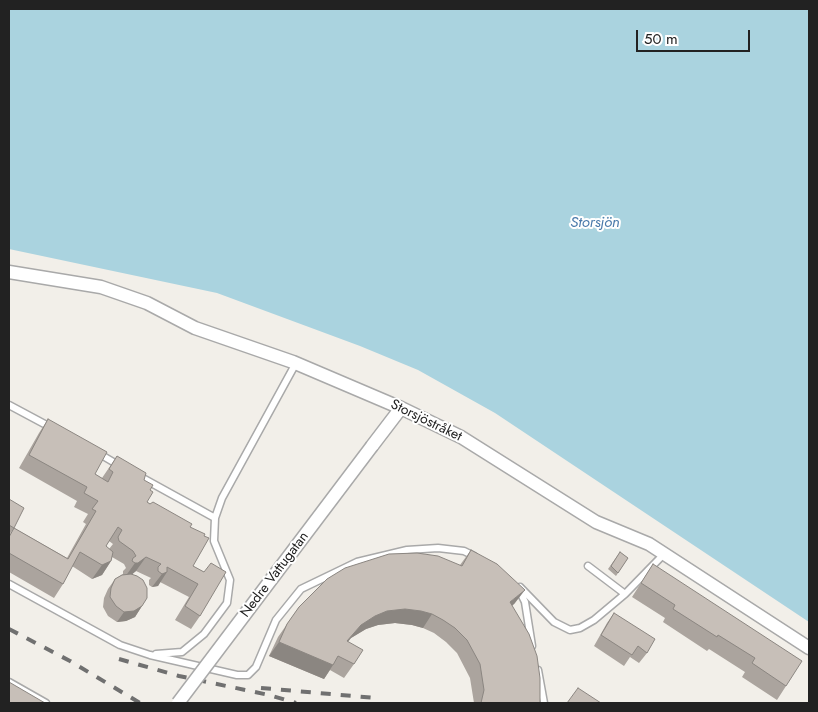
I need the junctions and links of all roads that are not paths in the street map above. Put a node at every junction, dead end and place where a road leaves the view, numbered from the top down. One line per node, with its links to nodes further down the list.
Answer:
1 (9, 272): 2 (street, Storsjöstråket)
2 (296, 364): 4 (street, Storsjöstråket); 7 (lane)
3 (9, 405): 5 (lane)
4 (401, 408): 8 (street, Storsjöstråket); 19 (street, Nedre Vattugatan, bridge)
5 (59, 432)
6 (94, 451): 7 (lane)
7 (215, 518): 15 (lane)
8 (664, 554): 12 (lane); 13 (street, Storsjöstråket)
9 (481, 559): 15 (lane)
10 (588, 566): 12 (lane)
11 (9, 584): 15 (lane)
12 (625, 594): 14 (lane)
13 (809, 648)
14 (534, 654)
15 (150, 655)
16 (536, 662): 20 (lane)
17 (9, 682): 18 (lane)
18 (46, 703)
19 (178, 703)
20 (544, 703)

